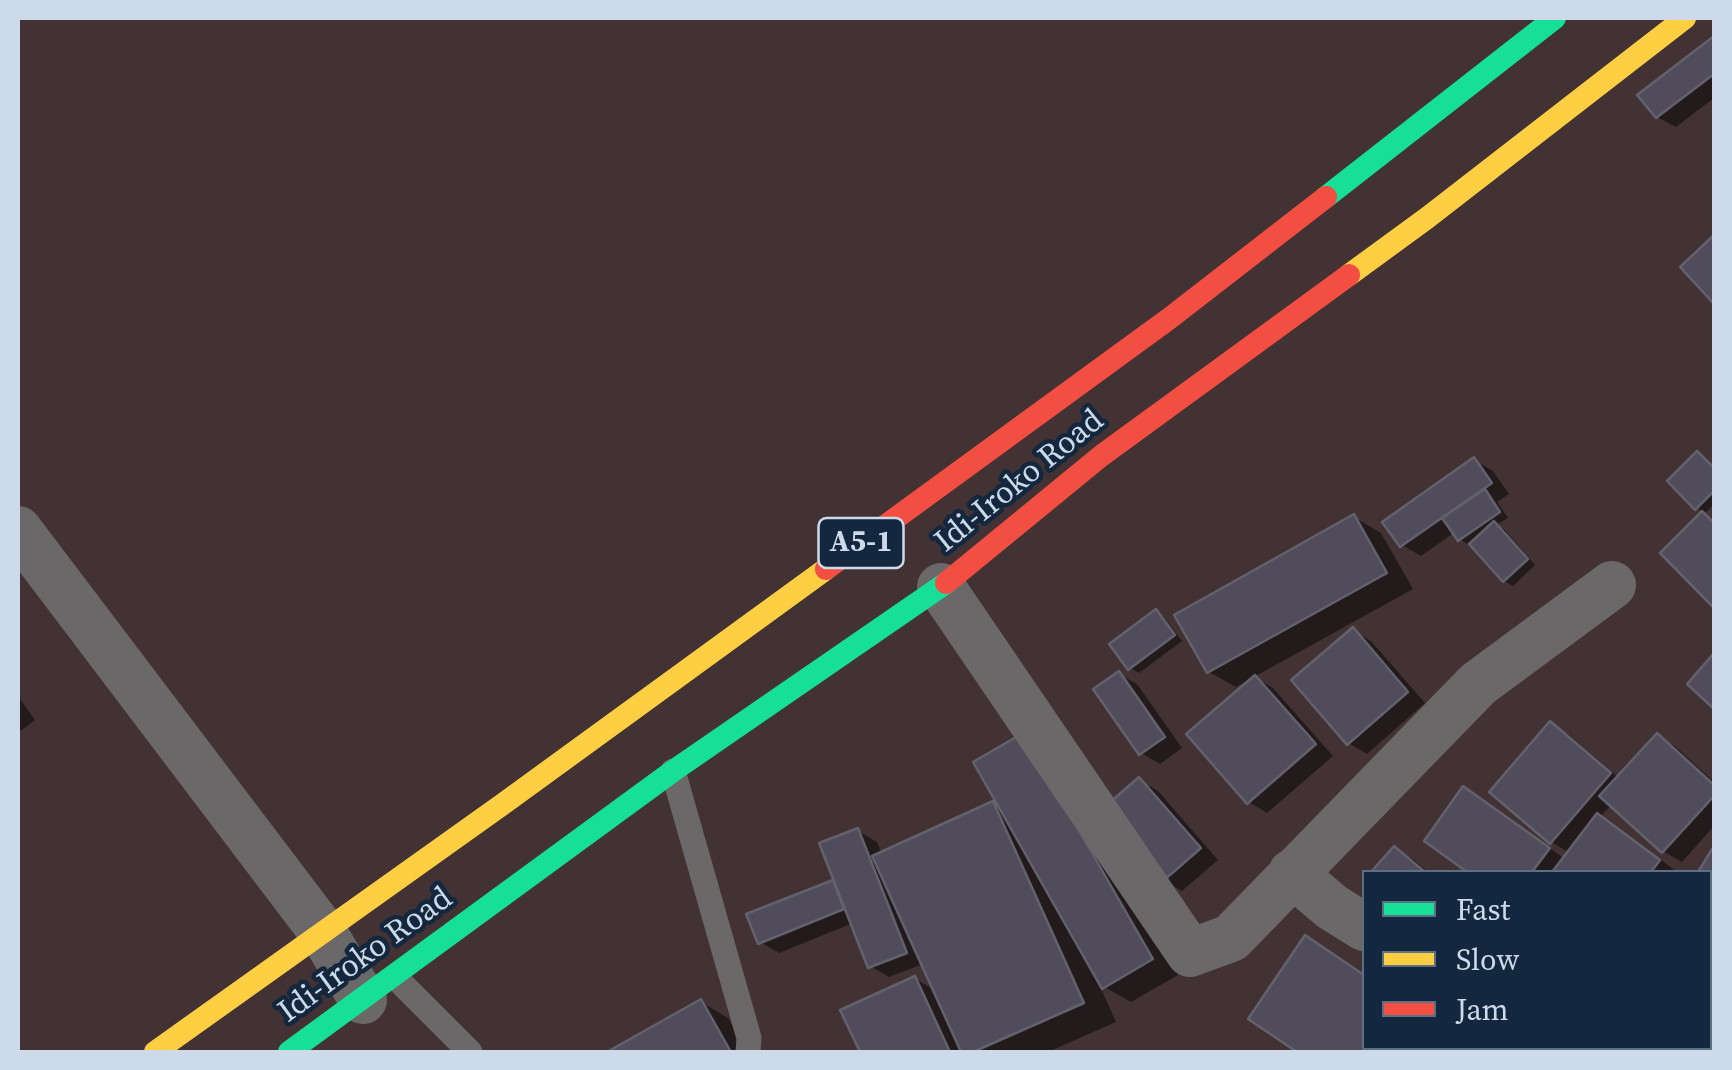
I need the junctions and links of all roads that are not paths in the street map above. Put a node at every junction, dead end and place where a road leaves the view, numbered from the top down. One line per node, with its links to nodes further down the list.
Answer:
1 (1555, 18): 9 (highway, A5-1)
2 (1685, 18): 5 (highway, Idi-Iroko Road / A5-1)
3 (18, 530): 9 (street)
4 (1612, 585): 7 (street)
5 (941, 587): 6 (highway, Idi-Iroko Road / A5-1); 7 (street)
6 (673, 771): 10 (highway, Idi-Iroko Road / A5-1); 14 (lane)
7 (1292, 873): 8 (street)
8 (1362, 926)
9 (322, 931): 10 (street); 11 (highway, A5-1)
10 (379, 988): 12 (highway, Idi-Iroko Road / A5-1); 13 (lane)
11 (155, 1052)
12 (289, 1052)
13 (470, 1052)
14 (748, 1052)

